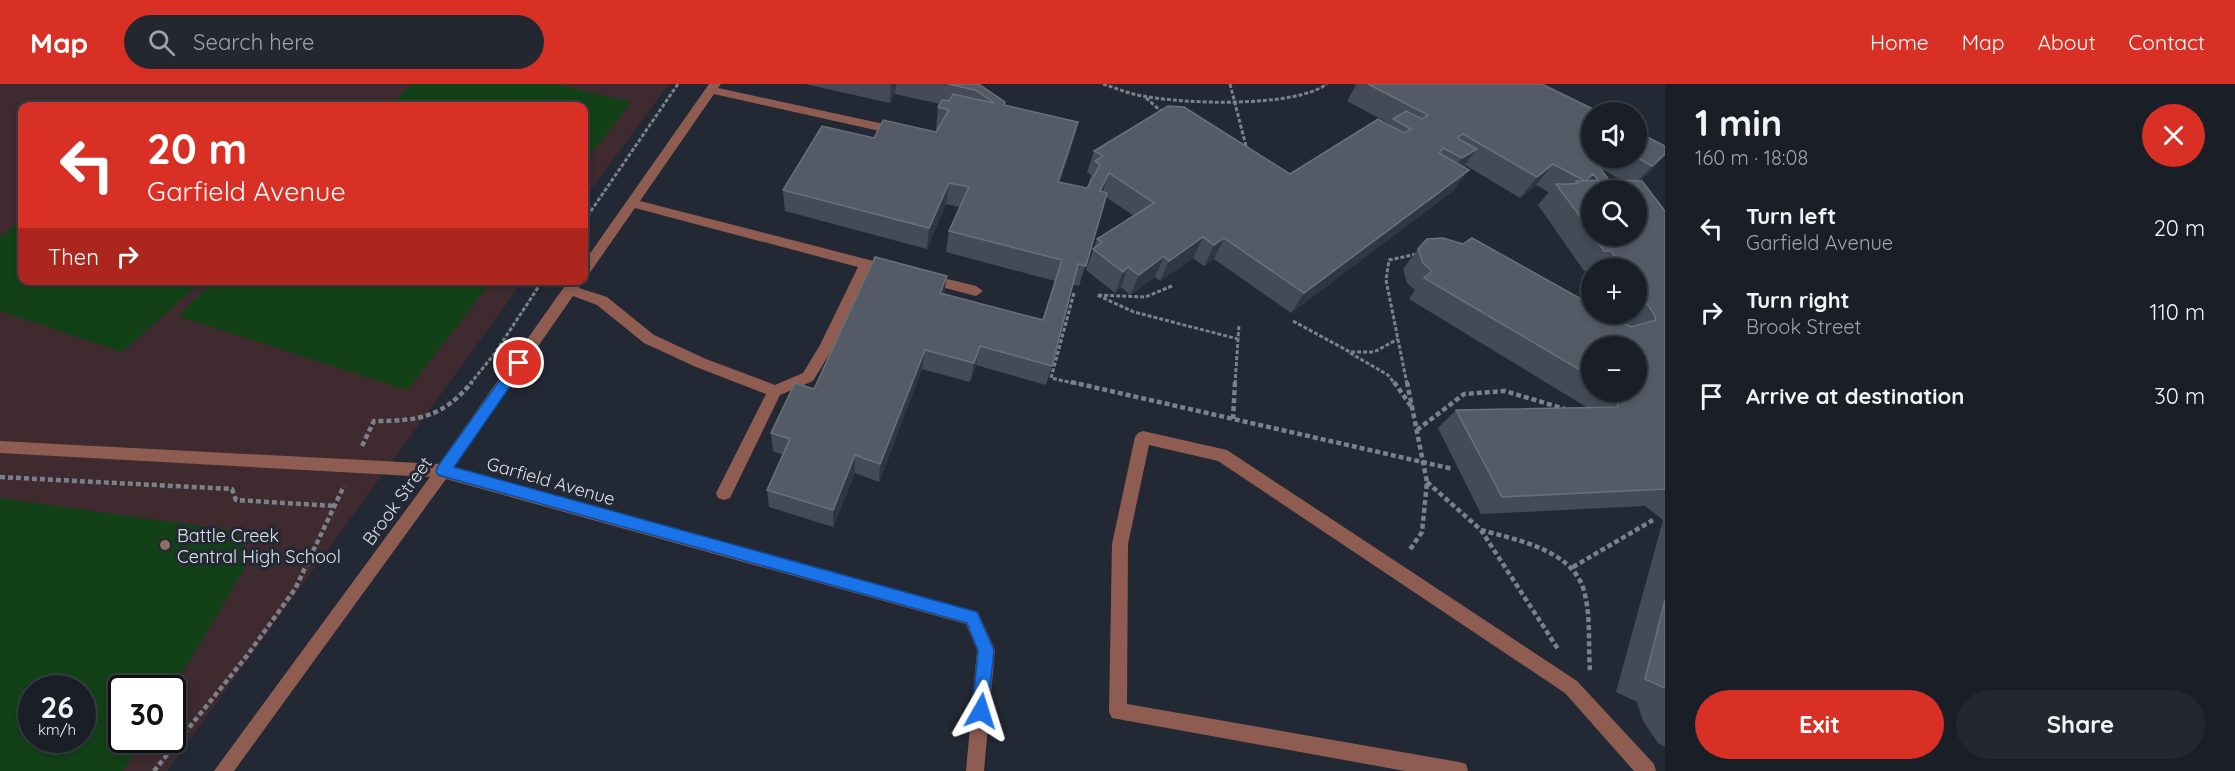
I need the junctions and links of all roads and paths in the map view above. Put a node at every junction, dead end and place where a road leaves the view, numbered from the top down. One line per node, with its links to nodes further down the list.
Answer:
1 (678, 84): 12 (path)
2 (1103, 84): 6 (path)
3 (1230, 84): 7 (path)
4 (1326, 84): 7 (path)
5 (713, 87): 9 (street); 11 (street)
6 (1145, 97): 7 (path); 8 (path)
7 (1235, 100): 10 (path)
8 (1172, 118)
9 (893, 130)
10 (1249, 158)
11 (631, 203): 14 (street); 15 (street)
12 (588, 215)
13 (1420, 254): 24 (path)
14 (866, 264): 19 (street); 26 (street)
15 (588, 265)
16 (540, 285): 30 (path)
17 (573, 286): 26 (street); 35 (street, Brook Street)
18 (1172, 286): 23 (path)
19 (976, 291)
20 (1074, 293): 29 (path)
21 (1293, 321): 25 (path)
22 (1239, 325): 23 (path)
23 (1238, 339): 29 (path)
24 (1398, 339): 25 (path); 27 (path)
25 (1350, 352): 27 (path)
26 (775, 391): 38 (street)
27 (1412, 407): 31 (path)
28 (1567, 409): 31 (path)
29 (1233, 419): 33 (path)
30 (374, 421)
31 (1417, 430): 33 (path)
32 (0, 447): 35 (street, Garfield Avenue)
33 (1424, 462): 34 (path); 37 (path)
34 (1453, 469)
35 (443, 471): 46 (street, Brook Street); 47 (street, Garfield Avenue)
36 (0, 477): 45 (path)
37 (1427, 482): 40 (path); 41 (path)
38 (724, 493)
39 (1653, 520): 42 (path)
40 (1481, 530): 42 (path); 43 (path)
41 (1403, 559)
42 (1573, 567): 44 (path)
43 (1561, 653)
44 (1583, 671)
45 (154, 771)
46 (223, 771)
47 (975, 771)
48 (1459, 771): 49 (street)
49 (1647, 771)

